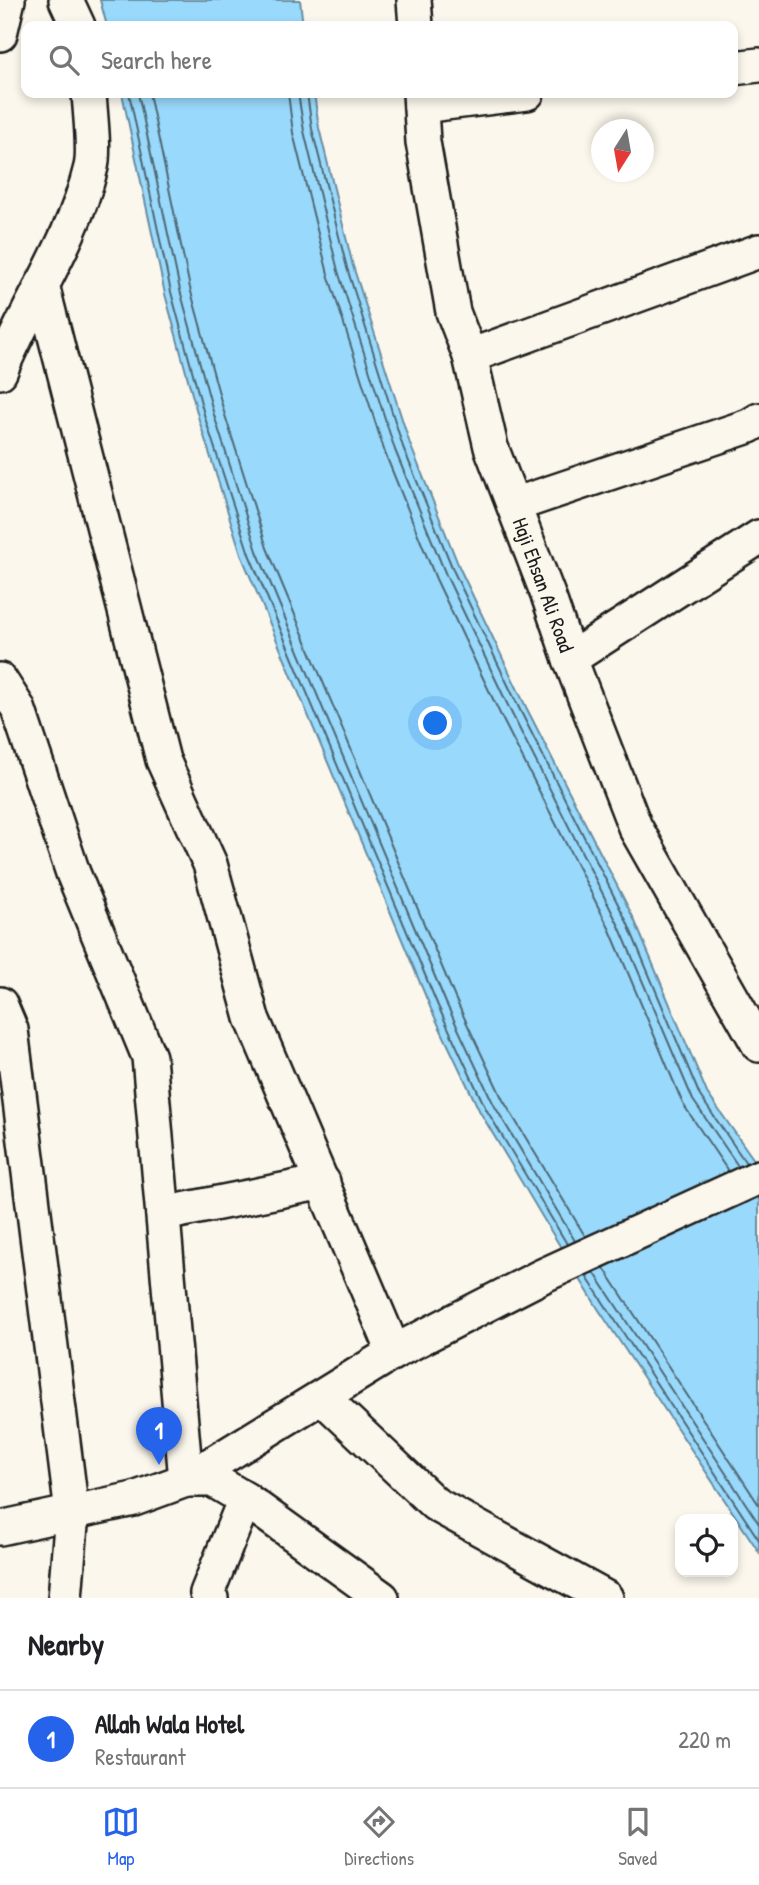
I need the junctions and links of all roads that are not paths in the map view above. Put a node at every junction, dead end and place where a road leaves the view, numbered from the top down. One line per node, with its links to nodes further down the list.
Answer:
1 (66, 0): 3 (street)
2 (414, 0): 4 (street)
3 (76, 21)
4 (416, 21)
5 (759, 65): 6 (street)
6 (738, 67)
7 (89, 98): 11 (street)
8 (438, 98): 9 (street)
9 (420, 99): 13 (street, Haji Ehsan Ali Road)
10 (759, 251): 13 (street)
11 (41, 285): 12 (street); 23 (street)
12 (7, 333): 14 (street)
13 (470, 356): 16 (street, Haji Ehsan Ali Road)
14 (0, 372)
15 (759, 420): 16 (street)
16 (514, 505): 18 (street, Haji Ehsan Ali Road)
17 (759, 537): 18 (street)
18 (570, 659): 21 (street, Haji Ehsan Ali Road)
19 (0, 680): 24 (street)
20 (0, 1004): 29 (street)
21 (759, 1045)
22 (759, 1177): 25 (street)
23 (323, 1182): 24 (street); 25 (street)
24 (163, 1214): 27 (street)
25 (394, 1352): 26 (street)
26 (323, 1396): 27 (street); 35 (street)
27 (186, 1480): 28 (street); 29 (street)
28 (245, 1499): 33 (street); 34 (street)
29 (72, 1513): 31 (street); 32 (street)
30 (0, 1523): 31 (street)
31 (0, 1528)
32 (65, 1598)
33 (211, 1598)
34 (382, 1598)
35 (606, 1598)

